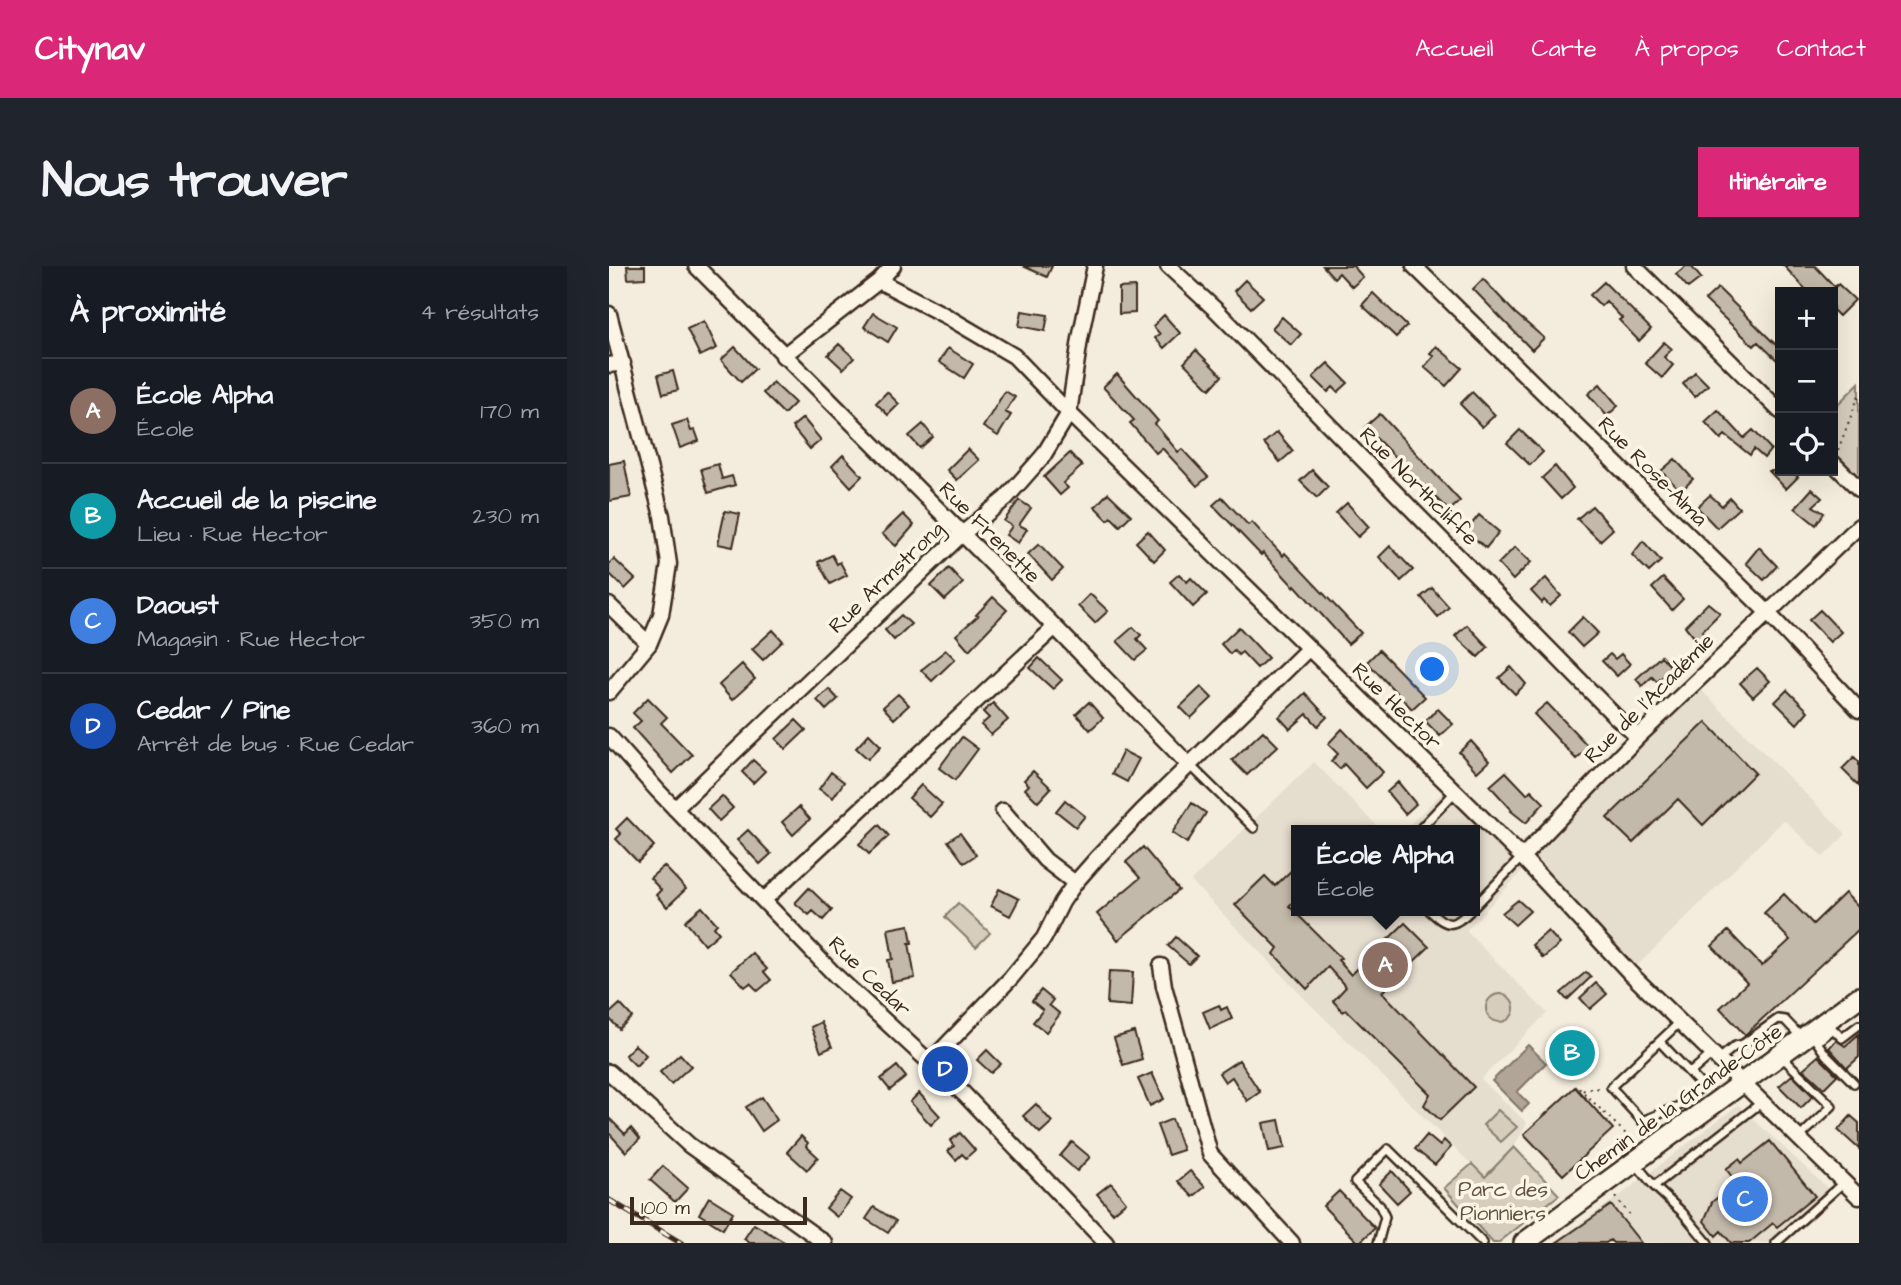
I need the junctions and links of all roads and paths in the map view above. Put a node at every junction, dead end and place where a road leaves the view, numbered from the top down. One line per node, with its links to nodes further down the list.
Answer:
1 (696, 266): 9 (street, Rue Frenette)
2 (893, 266): 7 (street)
3 (1095, 266): 13 (street, Rue Armstrong)
4 (1168, 266): 27 (street, Rue Northcliffe)
5 (1415, 266): 20 (street, Rue Rose-Alma)
6 (1635, 266): 12 (street)
7 (879, 281): 9 (street); 13 (street, Rue Hector)
8 (609, 314): 10 (street)
9 (783, 356): 18 (street, Rue Frenette)
10 (616, 364): 22 (street)
11 (1859, 395): 14 (path)
12 (1775, 406)
13 (1069, 413): 18 (street, Rue Armstrong); 23 (street, Rue Hector)
14 (1838, 448)
15 (1838, 460): 16 (street)
16 (1859, 489)
17 (1859, 526): 20 (street, Rue de l'Académie)
18 (962, 534): 21 (street, Rue Frenette); 30 (street, Rue Armstrong)
19 (609, 604): 22 (street)
20 (1767, 612): 25 (street, Rue Rose-Alma); 27 (street, Rue de l'Académie)
21 (1055, 626): 28 (street, Rue Frenette); 36 (street)
22 (649, 644): 24 (street)
23 (1309, 648): 28 (street); 29 (street, Rue Hector)
24 (609, 692)
25 (1859, 710)
26 (609, 736): 30 (street, Rue Cedar)
27 (1638, 737): 34 (street, Rue de l'Académie)
28 (1190, 766): 33 (lane, Rue Frenette); 35 (street)
29 (1455, 792): 32 (lane); 34 (street, Rue Hector)
30 (675, 808): 36 (street, Rue Cedar)
31 (1003, 811): 35 (street)
32 (1424, 825)
33 (1254, 828)
34 (1522, 858): 37 (lane, Rue de l'Académie); 42 (street, Rue Hector)
35 (1075, 883): 49 (street)
36 (764, 900): 49 (street, Rue Cedar)
37 (1480, 901)
38 (1435, 916): 39 (lane)
39 (1465, 916)
40 (1161, 965): 67 (street)
41 (1859, 997): 43 (main road, Chemin de la Grande-Côte)
42 (1680, 1021): 46 (lane); 48 (street, Rue Hector)
43 (1829, 1025): 44 (lane); 45 (main road, Chemin de la Grande-Côte)
44 (1859, 1025)
45 (1810, 1038): 47 (main road, Chemin de la Grande-Côte); 48 (lane); 53 (lane)
46 (1660, 1042): 51 (lane); 54 (lane)
47 (1780, 1055): 52 (main road, Chemin de la Grande-Côte); 58 (lane)
48 (1715, 1057): 51 (lane); 52 (street, Rue Hector)
49 (930, 1061): 66 (street, Rue Cedar)
50 (609, 1072): 65 (street)
51 (1690, 1073): 54 (lane)
52 (1743, 1083): 57 (street, Rue Hector); 59 (main road, Chemin de la Grande-Côte)
53 (1854, 1083)
54 (1611, 1087): 56 (path)
55 (1579, 1088): 56 (path)
56 (1583, 1091): 59 (path)
57 (1762, 1102): 58 (street, Rue Hector); 61 (lane)
58 (1798, 1139): 60 (street, Rue Hector)
59 (1635, 1154): 61 (lane); 70 (main road, Chemin de la Grande-Côte)
60 (1843, 1183): 63 (street, Rue Hector); 72 (lane)
61 (1654, 1186): 71 (lane)
62 (1615, 1196): 64 (path)
63 (1859, 1197)
64 (1629, 1214)
65 (825, 1243)
66 (1106, 1243)
67 (1292, 1243)
68 (1378, 1243): 69 (lane)
69 (1483, 1243)
70 (1524, 1243)
71 (1708, 1243)
72 (1776, 1243)

